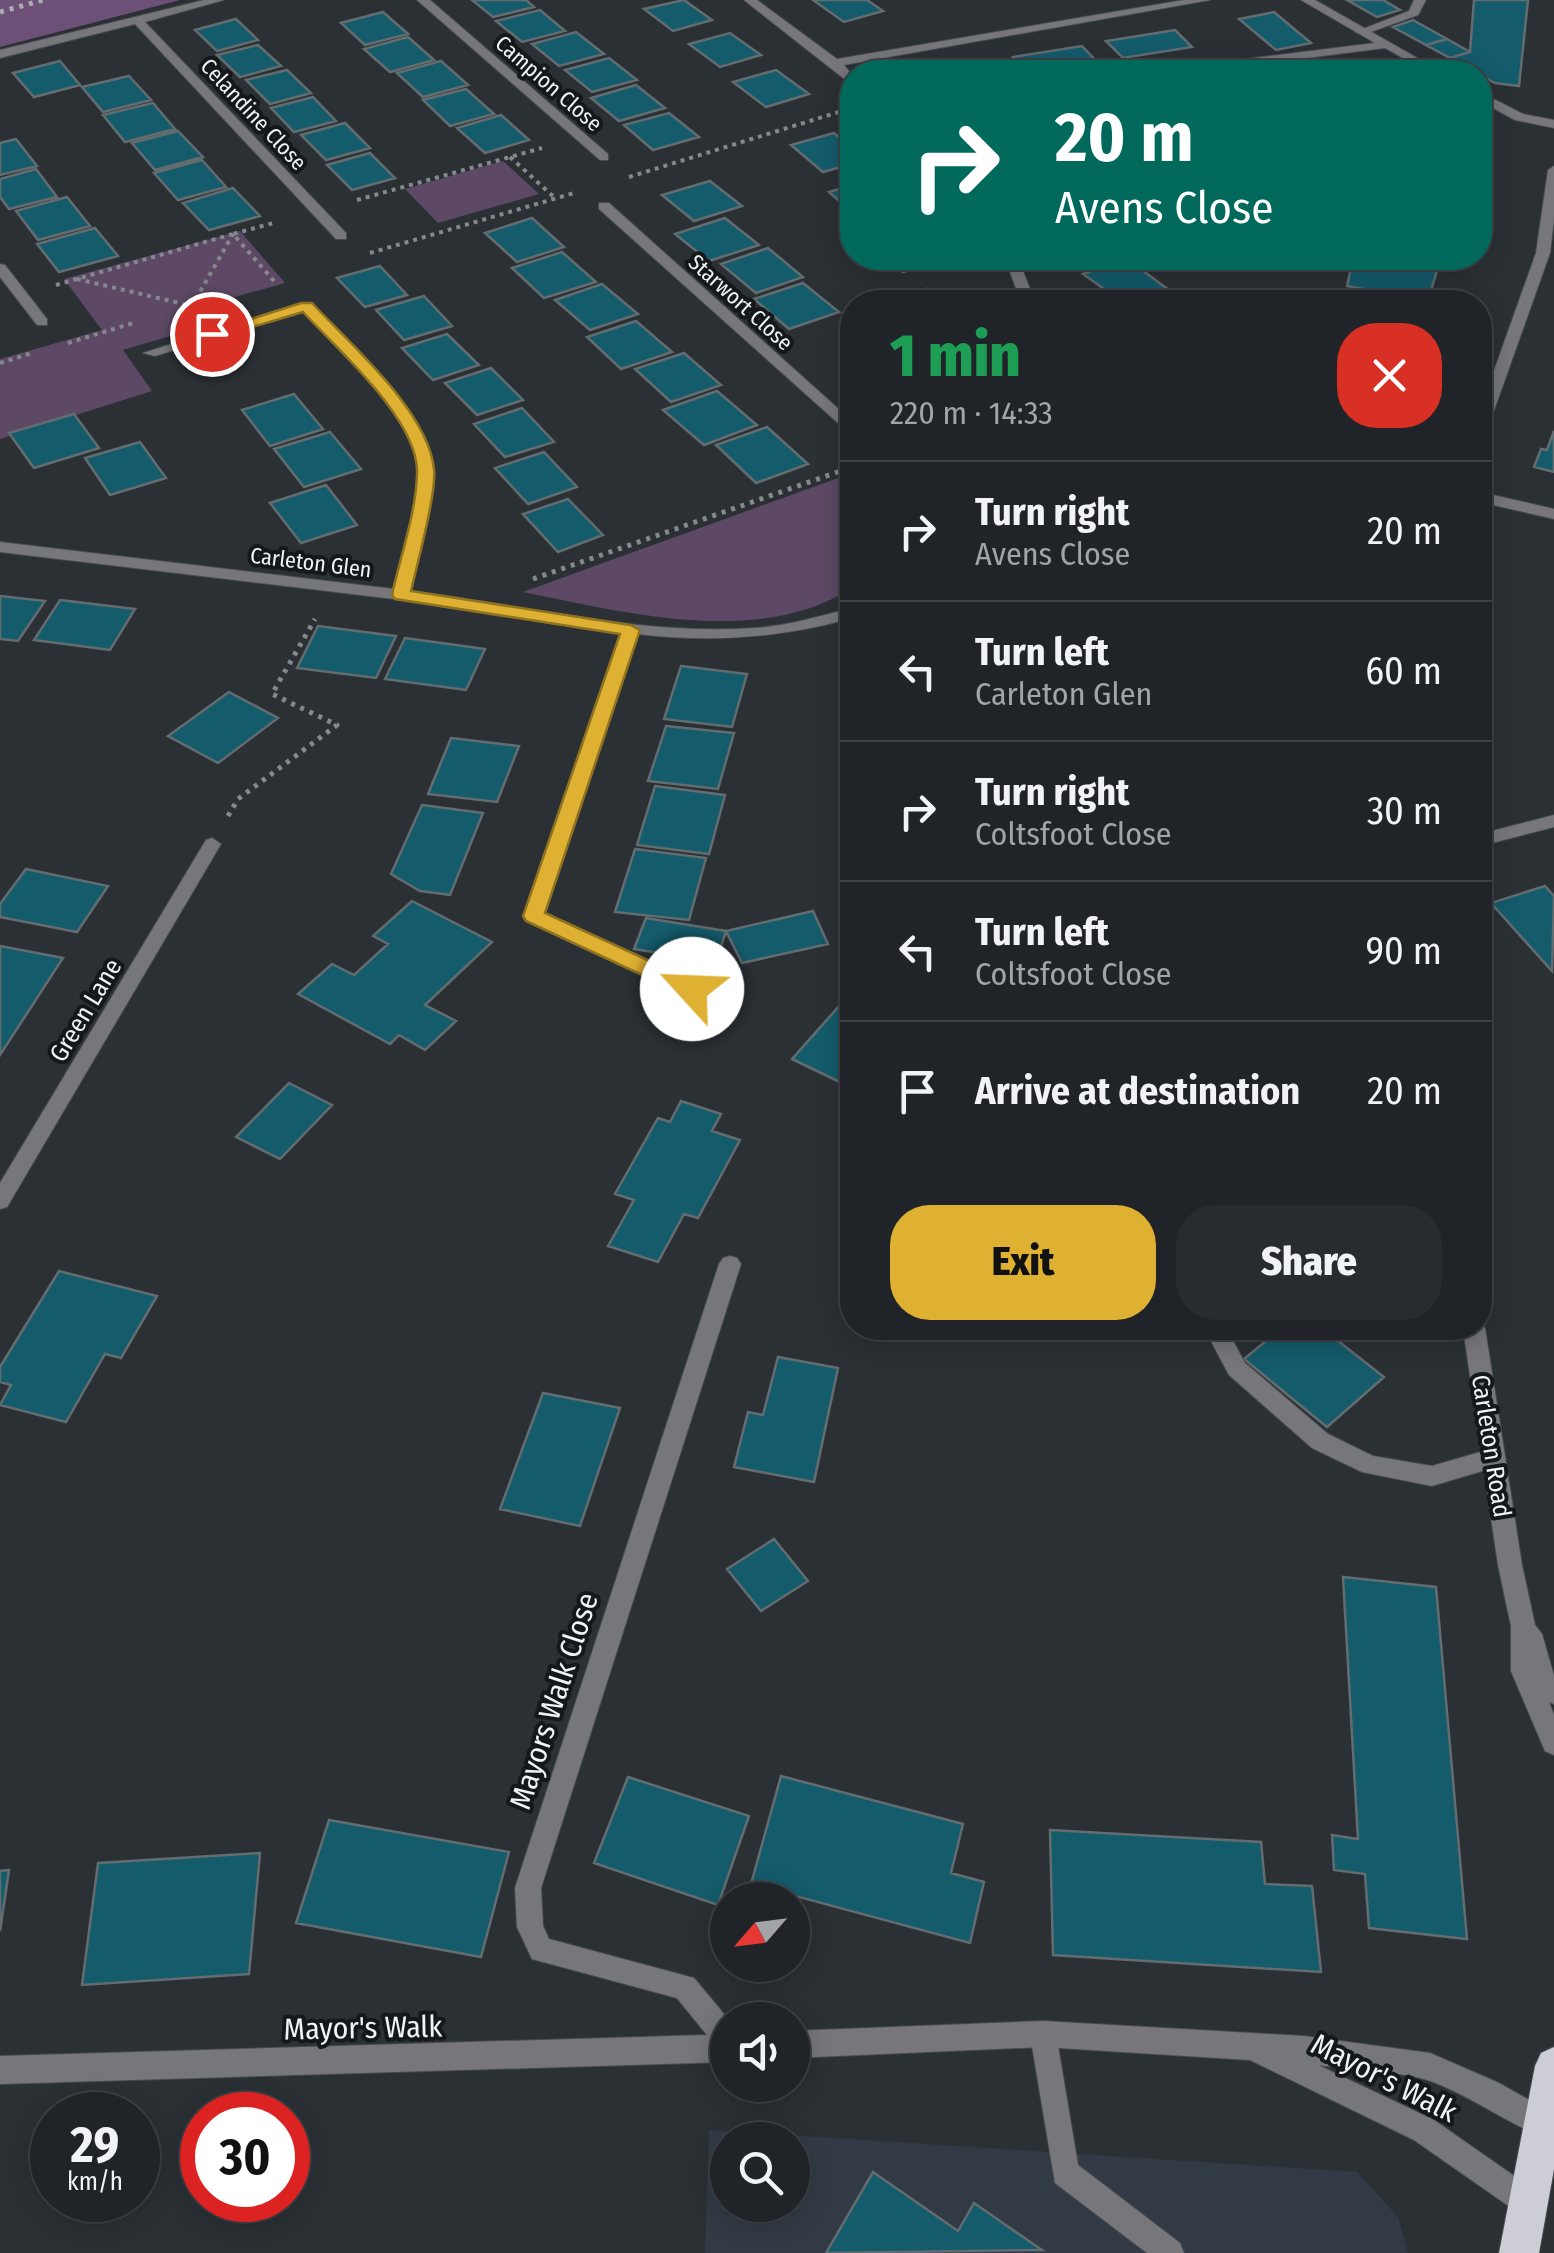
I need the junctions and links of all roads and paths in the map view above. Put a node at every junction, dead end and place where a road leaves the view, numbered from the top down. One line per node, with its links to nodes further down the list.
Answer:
1 (218, 0): 7 (street)
2 (423, 0): 20 (street, Campion Close)
3 (750, 0): 15 (street)
4 (1204, 0): 11 (street)
5 (1307, 0): 8 (street)
6 (1420, 0): 8 (street)
7 (137, 20): 10 (street); 27 (street, Celandine Close)
8 (1362, 32): 9 (street)
9 (1385, 45): 12 (street); 13 (street)
10 (0, 54)
11 (853, 60)
12 (1267, 60)
13 (1413, 60)
14 (840, 62): 15 (street)
15 (835, 63): 16 (street)
16 (840, 68)
17 (1492, 102): 19 (street)
18 (840, 112): 23 (path)
19 (1554, 124)
20 (604, 156)
21 (510, 157): 24 (path)
22 (1554, 170): 26 (street)
23 (615, 181)
24 (556, 199)
25 (604, 206): 34 (street, Starwort Close)
26 (1551, 214): 33 (street)
27 (341, 236)
28 (0, 268): 30 (street)
29 (76, 279): 29 (path); 30 (path)
30 (22, 296): 31 (street)
31 (42, 322)
32 (150, 353): 40 (street)
33 (1492, 397)
34 (840, 417)
35 (840, 470): 41 (path)
36 (1492, 500): 37 (street)
37 (1554, 514)
38 (0, 547): 39 (street, Carleton Glen)
39 (334, 587): 40 (street, Carleton Glen); 46 (path)
40 (402, 595): 41 (street, Carleton Glen)
41 (464, 603): 43 (street, Carleton Glen)
42 (840, 616): 43 (street, Carleton Glen)
43 (630, 630): 47 (street)
44 (1554, 821): 45 (street)
45 (1492, 837)
46 (212, 844): 48 (street, Green Lane)
47 (692, 989)
48 (0, 1202)
49 (730, 1264): 56 (street, Mayors Walk Close)
50 (1222, 1340): 52 (street)
51 (1476, 1340): 52 (street, Carleton Road)
52 (1494, 1458): 53 (street, Carleton Road)
53 (1510, 1565): 54 (street, Carleton Road); 55 (street, Carleton Road)
54 (1554, 1693)
55 (1554, 1743)
56 (710, 2015)
57 (1043, 2034): 58 (street, Mayor's Walk); 60 (street, Mayor's Walk); 65 (street)
58 (810, 2044)
59 (710, 2047): 62 (street, Mayor's Walk)
60 (1254, 2050): 63 (street, Mayor's Walk); 64 (street, Mayor's Walk)
61 (1554, 2066): 63 (highway)
62 (0, 2070)
63 (1544, 2124): 64 (highway)
64 (1530, 2204): 66 (highway)
65 (1170, 2253)
66 (1519, 2253)

